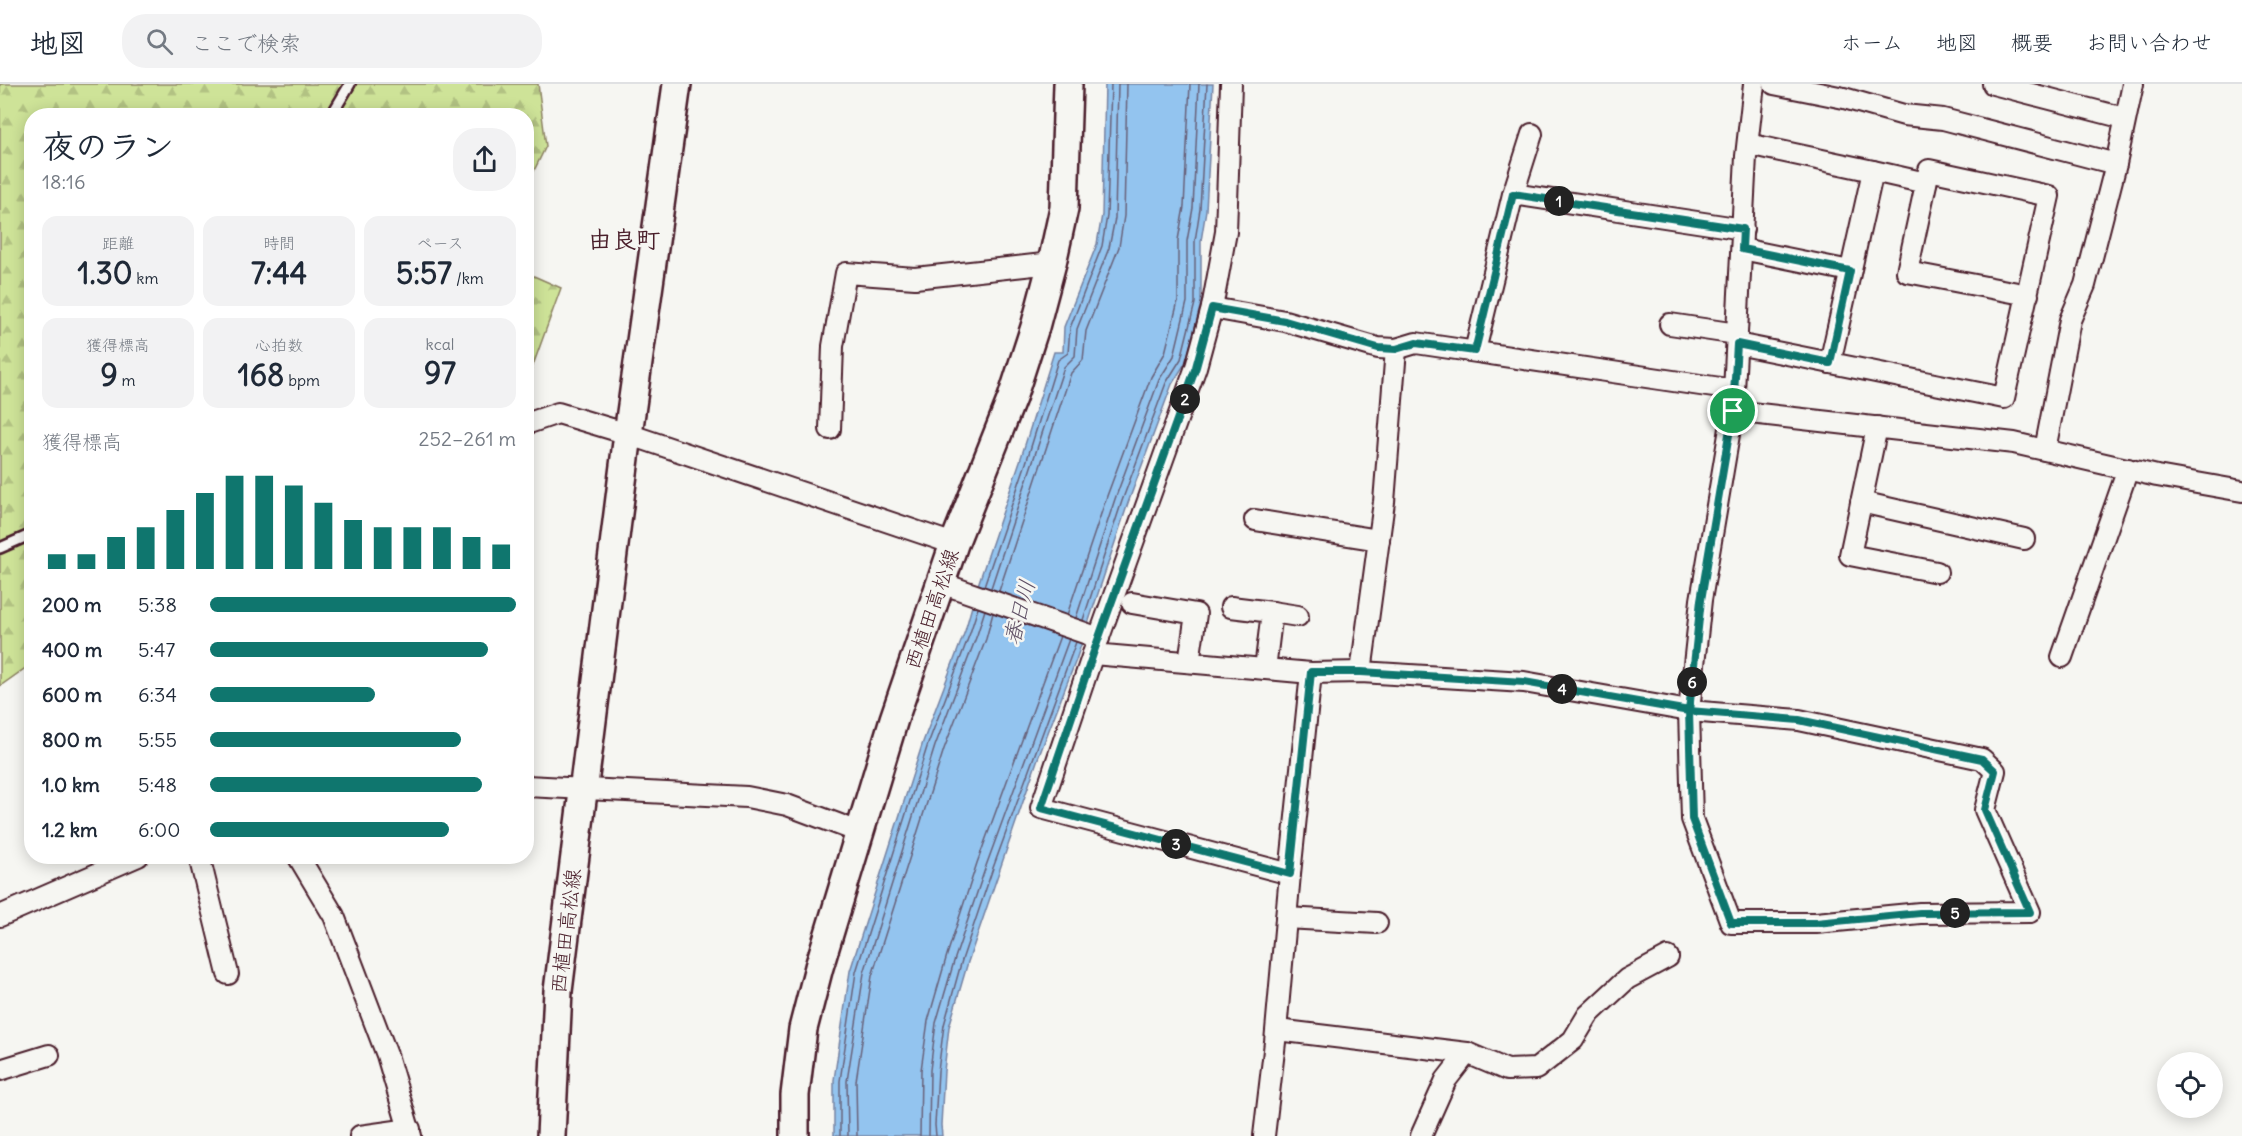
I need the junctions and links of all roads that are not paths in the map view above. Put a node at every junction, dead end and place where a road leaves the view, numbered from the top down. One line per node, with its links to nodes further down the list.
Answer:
1 (350, 84): 10 (lane)
2 (677, 84): 33 (main road, 西植田高松線)
3 (1068, 84): 19 (main road, 西植田高松線)
4 (1231, 84): 22 (street)
5 (1754, 84): 13 (street)
6 (1774, 84): 9 (street)
7 (1993, 84): 11 (street)
8 (2133, 84): 11 (street)
9 (1846, 91): 14 (street)
10 (336, 108)
11 (2124, 118): 14 (street)
12 (1532, 134): 17 (street)
13 (1748, 144): 15 (street); 18 (street)
14 (2116, 164): 34 (street)
15 (1873, 171): 16 (street); 20 (street)
16 (1926, 183): 21 (street); 21 (street)
17 (1513, 194): 18 (street); 26 (street)
18 (1742, 239): 20 (street); 24 (street)
19 (1052, 263): 32 (street); 42 (main road, 西植田高松線)
20 (1850, 271): 27 (street)
21 (2028, 295): 27 (street)
22 (1212, 308): 25 (street); 50 (street)
23 (1670, 324): 24 (street)
24 (1737, 339): 27 (street); 28 (street)
25 (1396, 349): 26 (street); 41 (street)
26 (1475, 351): 28 (street)
27 (1830, 363)
28 (1734, 390): 29 (street)
29 (1733, 411): 31 (street); 56 (street)
30 (534, 421): 33 (street)
31 (1877, 428): 34 (street); 37 (street)
32 (830, 429)
33 (628, 434): 42 (street); 58 (main road, 西植田高松線)
34 (2044, 450): 35 (street)
35 (2128, 469): 36 (street); 51 (street)
36 (2242, 491)
37 (1861, 502): 40 (street); 44 (street)
38 (1255, 520): 41 (street)
39 (24, 538): 43 (lane)
40 (2024, 539)
41 (1379, 540): 55 (street)
42 (954, 544): 45 (main road, 西植田高松線)
43 (0, 548)
44 (1937, 572)
45 (941, 583): 50 (street); 59 (main road, 西植田高松線)
46 (1132, 603): 52 (street)
47 (1231, 607): 48 (street)
48 (1272, 612): 49 (street); 53 (street)
49 (1298, 616)
50 (1096, 646): 52 (street); 63 (street)
51 (2062, 657)
52 (1188, 662): 53 (street)
53 (1265, 669): 54 (street)
54 (1311, 672): 55 (street); 63 (street)
55 (1361, 672): 56 (street)
56 (1689, 711): 56 (street)
57 (534, 786): 58 (street)
58 (584, 788): 59 (street); 75 (main road, 西植田高松線)
59 (859, 832): 76 (main road, 西植田高松線)
60 (120, 864): 64 (street)
61 (201, 864): 68 (street)
62 (303, 864): 73 (street)
63 (1290, 874): 65 (street)
64 (0, 916)
65 (1286, 918): 66 (street); 69 (street)
66 (1377, 923)
67 (1668, 957): 70 (street)
68 (228, 974)
69 (1276, 1030): 70 (street); 77 (street)
70 (1467, 1053): 78 (street)
71 (49, 1055): 72 (street)
72 (0, 1070)
73 (410, 1132): 74 (street)
74 (360, 1136)
75 (551, 1136)
76 (795, 1136)
77 (1264, 1136)
78 (1421, 1136)

